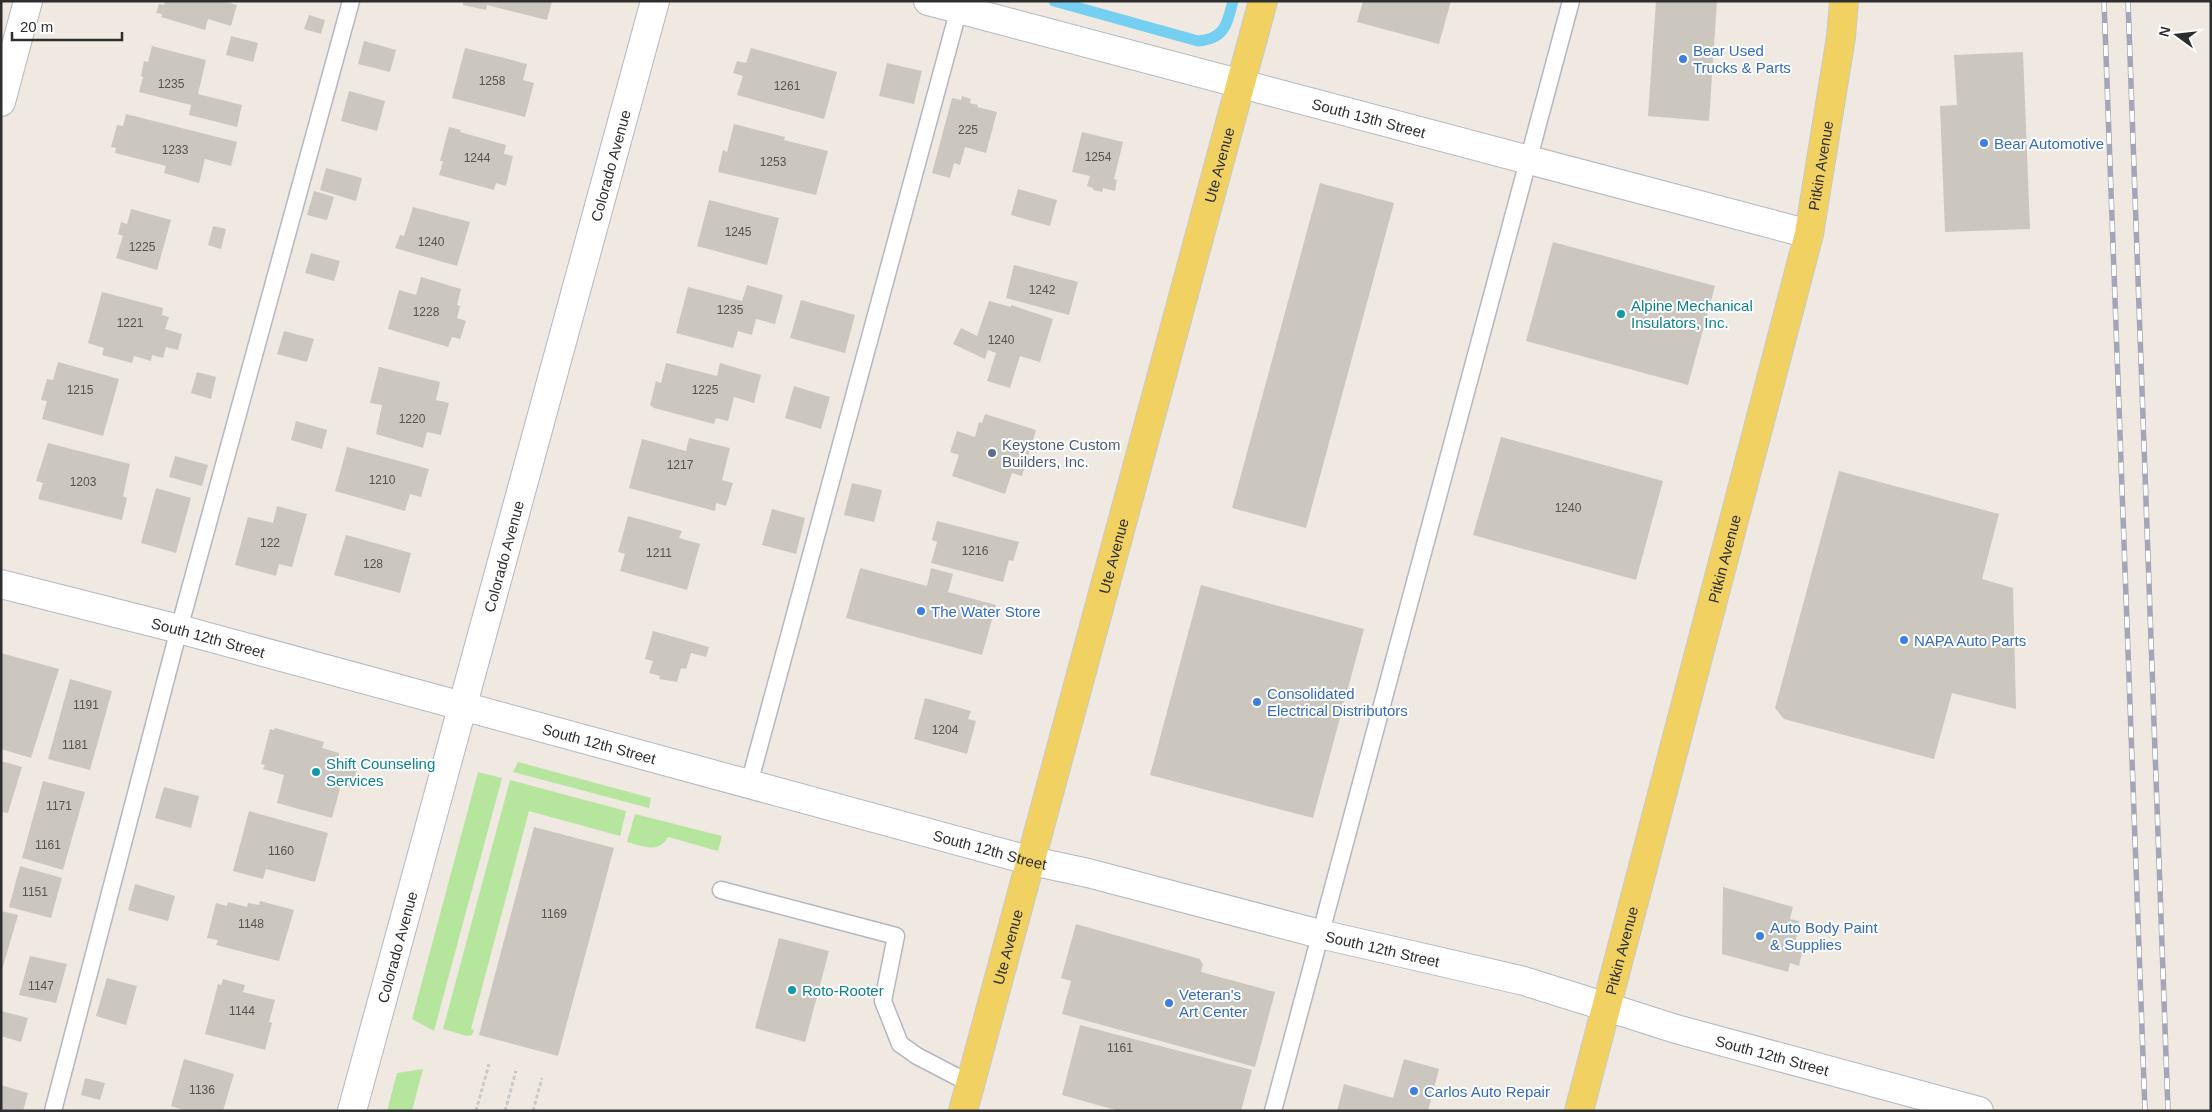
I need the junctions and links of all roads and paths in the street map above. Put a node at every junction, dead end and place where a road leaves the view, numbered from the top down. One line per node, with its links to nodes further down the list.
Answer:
1 (28, 1): 10 (street)
2 (351, 1): 14 (lane)
3 (655, 1): 15 (street, Colorado Avenue)
4 (928, 1): 8 (street, South 13th Street)
5 (1263, 1): 9 (main road, Ute Avenue)
6 (1570, 1): 11 (lane)
7 (1844, 1): 12 (main road, Pitkin Avenue)
8 (960, 5): 9 (street, South 13th Street); 16 (lane)
9 (1241, 85): 11 (street, South 13th Street); 17 (main road, Ute Avenue)
10 (1, 102)
11 (1528, 161): 12 (street, South 13th Street); 19 (lane)
12 (1809, 234): 20 (main road, Pitkin Avenue)
13 (1, 584): 14 (street, South 12th Street)
14 (179, 629): 15 (street, South 12th Street); 25 (lane)
15 (463, 706): 16 (street, South 12th Street); 26 (street, Colorado Avenue)
16 (749, 784): 17 (street, South 12th Street)
17 (1032, 860): 19 (street, South 12th Street); 24 (main road, Ute Avenue)
18 (721, 890): 24 (lane)
19 (1320, 934): 20 (street, South 12th Street); 31 (lane)
20 (1607, 1007): 32 (main road, Pitkin Avenue); 33 (street, South 12th Street)
21 (489, 1064): 27 (path)
22 (516, 1071): 28 (path)
23 (542, 1078): 29 (path)
24 (971, 1084): 30 (main road, Ute Avenue)
25 (53, 1111)
26 (352, 1111)
27 (476, 1111)
28 (505, 1111)
29 (533, 1111)
30 (963, 1111)
31 (1273, 1111)
32 (1579, 1111)
33 (1979, 1111)

